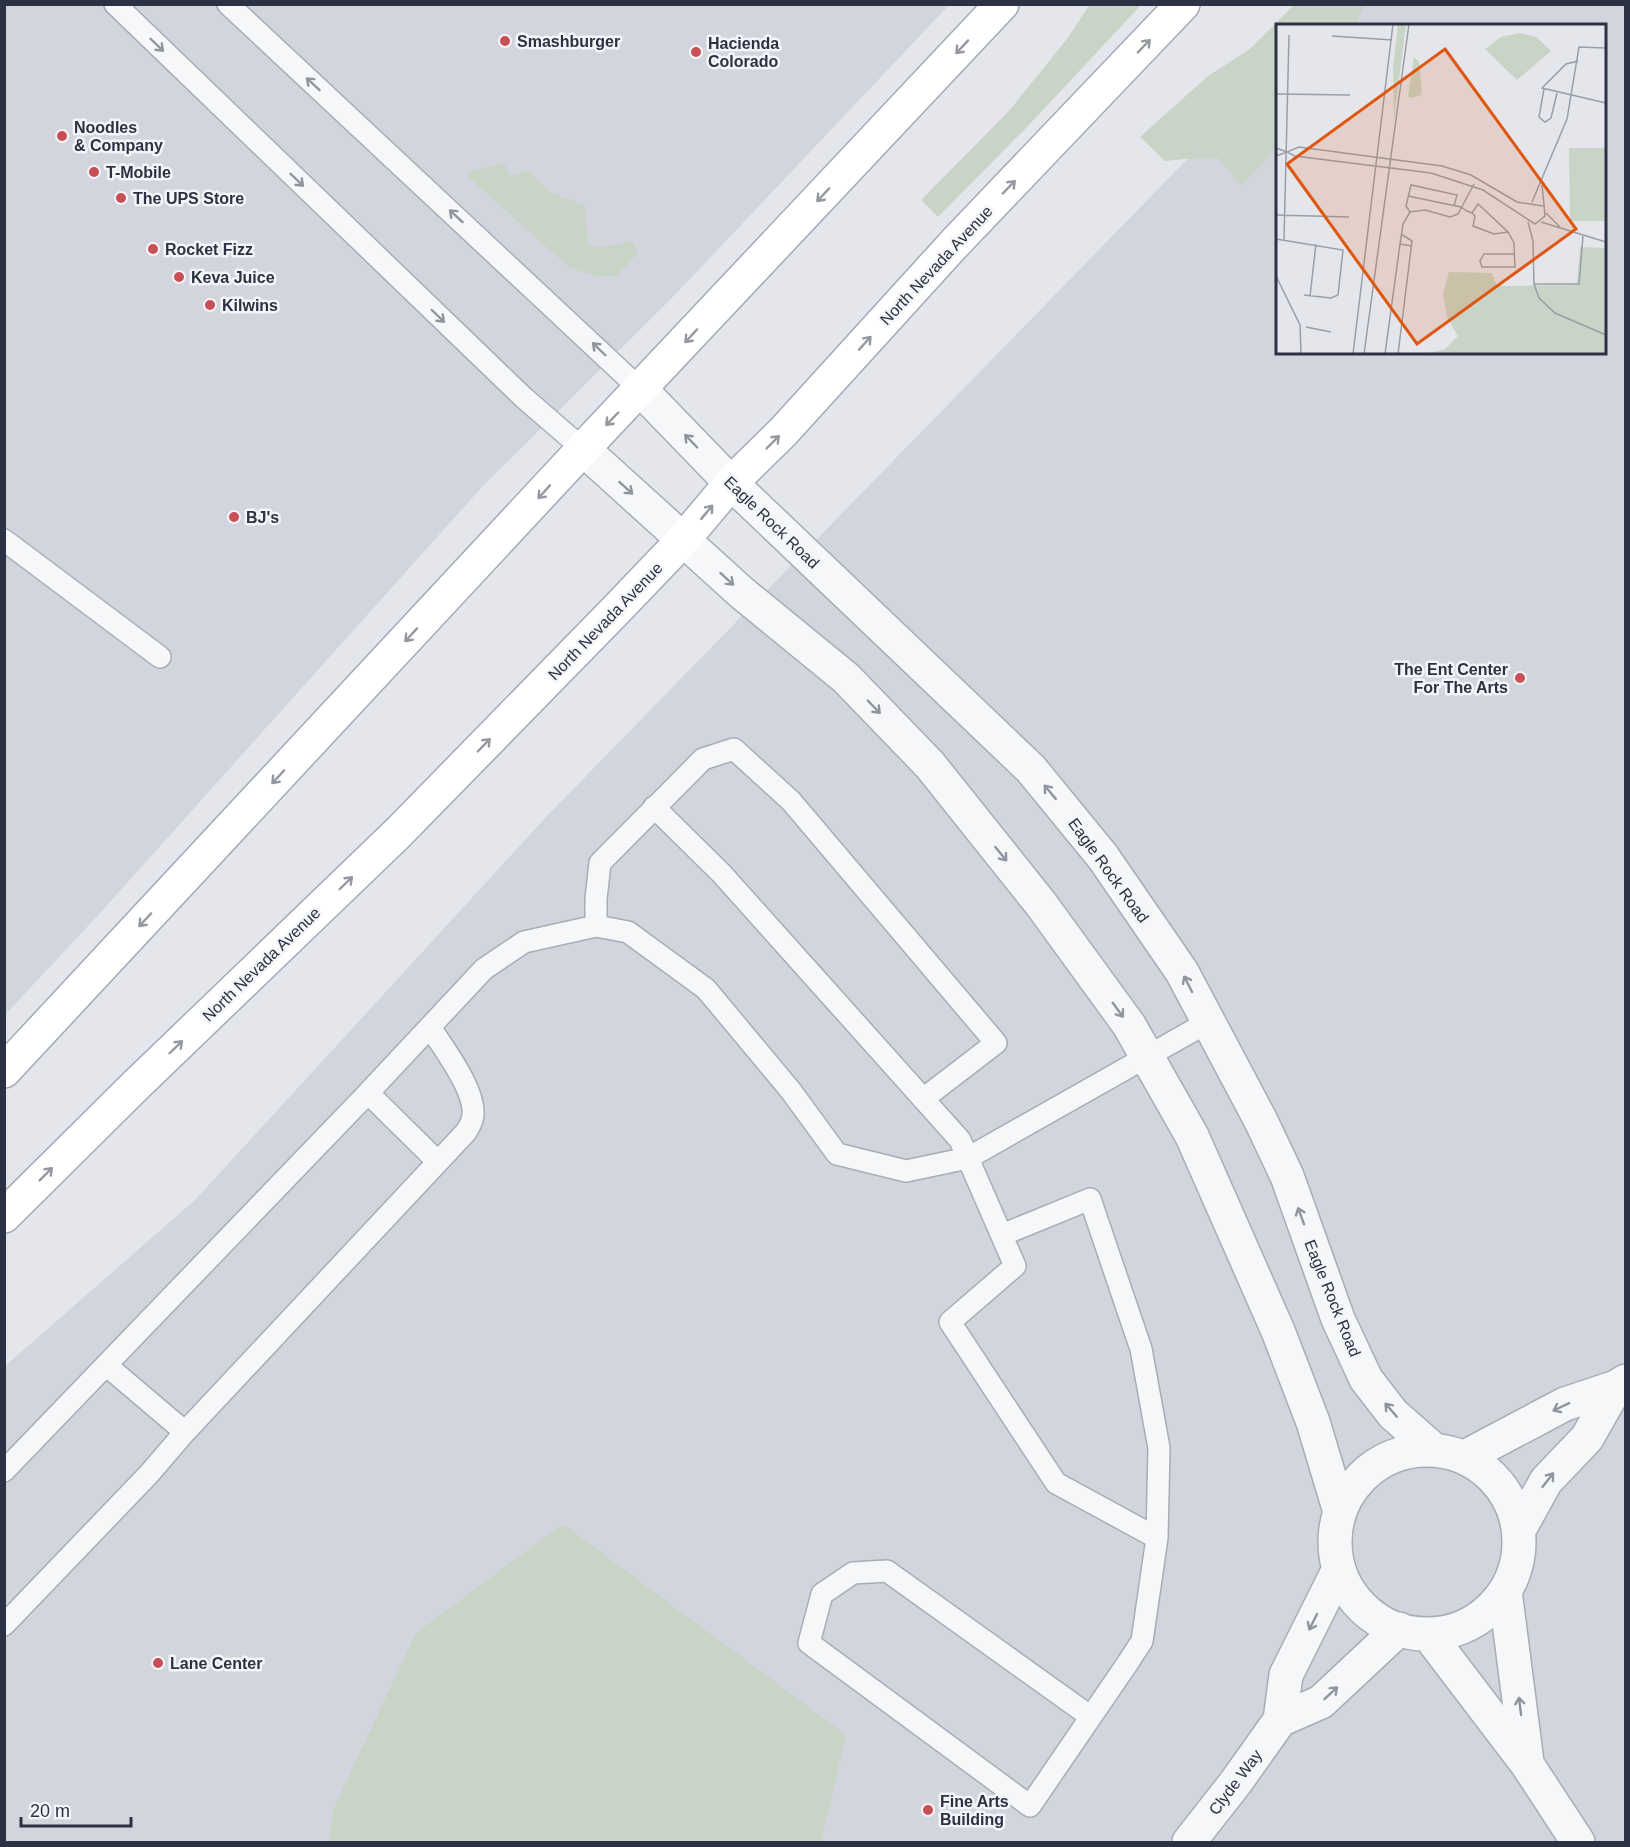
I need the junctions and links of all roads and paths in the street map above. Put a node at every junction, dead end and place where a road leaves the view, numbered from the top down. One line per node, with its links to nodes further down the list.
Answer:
1 (115, 4): 6 (lane, one-way to 6)
2 (228, 4): 5 (lane, one-way to 2)
3 (1002, 4): 5 (main road, one-way to 5)
4 (1183, 4): 7 (main road, North Nevada Avenue, one-way to 4)
5 (641, 390): 6 (main road, one-way to 6); 7 (street, Eagle Rock Road, one-way to 5)
6 (583, 449): 9 (street, one-way to 9); 16 (main road, one-way to 16)
7 (731, 483): 9 (main road, North Nevada Avenue, one-way to 7); 13 (street, Eagle Rock Road, one-way to 7)
8 (4, 540): 10 (lane)
9 (683, 540): 15 (street, one-way to 15); 21 (main road, North Nevada Avenue, one-way to 9)
10 (160, 657)
11 (654, 807): 12 (lane); 18 (lane); 18 (lane)
12 (596, 926): 14 (lane); 19 (lane)
13 (1208, 1022): 15 (lane); 26 (street, Eagle Rock Road, one-way to 13)
14 (430, 1027): 17 (lane); 20 (lane)
15 (1147, 1056): 19 (lane); 28 (street)
16 (4, 1071)
17 (368, 1093): 20 (lane); 23 (lane)
18 (923, 1098): 19 (lane)
19 (968, 1158): 22 (lane)
20 (438, 1162): 25 (lane)
21 (4, 1216)
22 (1002, 1235): 30 (lane); 30 (lane)
23 (106, 1365): 25 (lane); 27 (lane)
24 (1621, 1384): 26 (street, one-way to 26); 29 (street, one-way to 24)
25 (185, 1432): 33 (lane)
26 (1449, 1454): 28 (street); 29 (street, Eagle Rock Road)
27 (4, 1471)
28 (1340, 1512): 31 (street)
29 (1519, 1530): 32 (street, Eagle Rock Road)
30 (1157, 1538): 35 (lane)
31 (1339, 1569): 34 (street); 36 (street, one-way to 36)
32 (1505, 1591): 34 (street, Eagle Rock Road); 37 (street, one-way to 32)
33 (4, 1625)
34 (1413, 1632): 36 (street, one-way to 34); 37 (street)
35 (1091, 1717): 35 (lane)
36 (1280, 1720): 38 (street, Clyde Way)
37 (1527, 1764): 39 (street)
38 (1189, 1842)
39 (1578, 1842)

